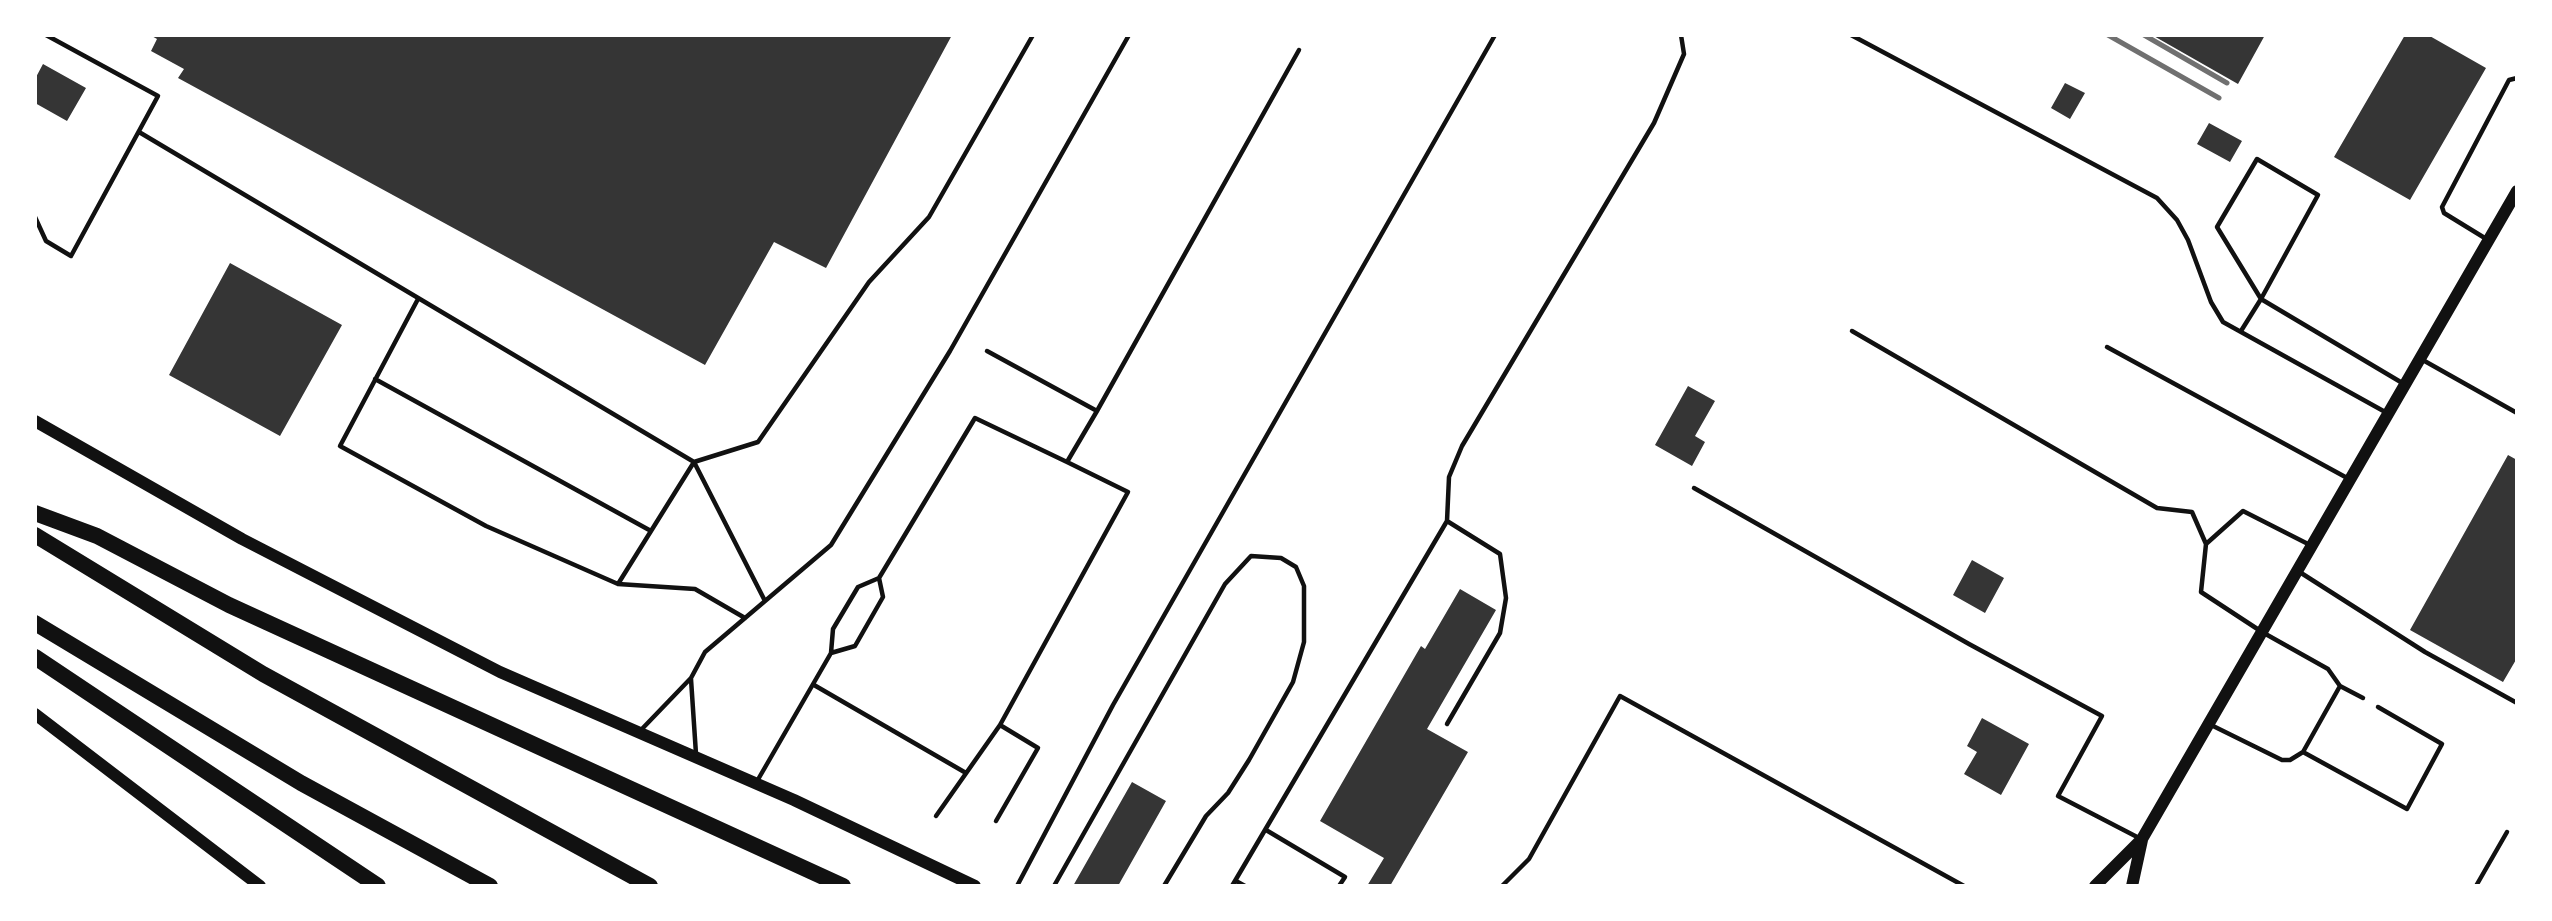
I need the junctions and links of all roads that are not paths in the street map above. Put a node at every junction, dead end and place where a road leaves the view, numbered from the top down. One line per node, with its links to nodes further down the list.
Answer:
1 (46, 35): 9 (lane)
2 (1033, 35): 26 (lane)
3 (1129, 35): 39 (lane)
4 (1495, 35): 72 (lane)
5 (1681, 35): 31 (lane)
6 (1851, 35): 16 (lane)
7 (1299, 50): 22 (lane)
8 (2517, 78): 12 (lane)
9 (139, 132): 11 (lane); 13 (lane)
10 (2517, 191): 12 (main road)
11 (35, 217)
12 (2488, 240): 19 (main road)
13 (418, 299): 20 (lane); 26 (lane)
14 (2261, 299): 14 (lane); 16 (lane); 21 (lane)
15 (1852, 331): 34 (lane)
16 (2241, 331): 24 (lane)
17 (2106, 347): 28 (lane)
18 (987, 351): 22 (lane)
19 (2420, 359): 21 (main road); 23 (lane)
20 (375, 379): 32 (lane); 38 (lane)
21 (2405, 384): 24 (main road)
22 (1097, 411): 27 (lane)
23 (2517, 413)
24 (2388, 414): 28 (main road)
25 (35, 421): 55 (main road)
26 (694, 462): 32 (lane); 39 (lane)
27 (1067, 462): 37 (lane); 54 (lane)
28 (2350, 480): 35 (main road)
29 (1694, 488): 64 (lane)
30 (35, 513): 70 (highway)
31 (1447, 521): 52 (lane); 62 (lane)
32 (651, 531): 38 (lane)
33 (35, 535): 69 (highway)
34 (2206, 544): 35 (lane); 42 (lane)
35 (2311, 546): 36 (main road)
36 (2297, 571): 42 (main road); 49 (lane)
37 (879, 578): 43 (lane); 43 (lane)
38 (618, 584): 40 (lane)
39 (765, 601): 40 (lane)
40 (744, 618): 45 (lane)
41 (35, 623): 68 (highway)
42 (2262, 632): 47 (lane); 53 (main road)
43 (831, 653): 46 (lane)
44 (35, 657): 67 (highway)
45 (691, 678): 55 (lane); 57 (lane)
46 (814, 685): 58 (lane); 59 (lane)
47 (2340, 685): 48 (lane); 56 (lane)
48 (2363, 698)
49 (2517, 703)
50 (2378, 707): 56 (lane)
51 (35, 714): 66 (main road)
52 (1447, 724)
53 (2209, 724): 56 (lane); 64 (main road)
54 (1000, 725): 58 (lane); 61 (lane)
55 (638, 733): 57 (main road)
56 (2302, 752)
57 (696, 758): 59 (main road)
58 (966, 773): 60 (lane)
59 (756, 784): 71 (main road)
60 (936, 816)
61 (996, 821)
62 (1266, 830): 65 (lane); 76 (lane)
63 (2507, 832): 81 (lane)
64 (2142, 839): 79 (main road); 80 (main road)
65 (1234, 883): 75 (lane)
66 (260, 886)
67 (378, 886)
68 (490, 886)
69 (650, 886)
70 (843, 886)
71 (975, 886)
72 (1017, 886)
73 (1054, 886): 74 (lane)
74 (1164, 886)
75 (1245, 886)
76 (1339, 886)
77 (1502, 886): 78 (lane)
78 (1964, 886)
79 (2095, 886)
80 (2132, 886)
81 (2476, 886)

